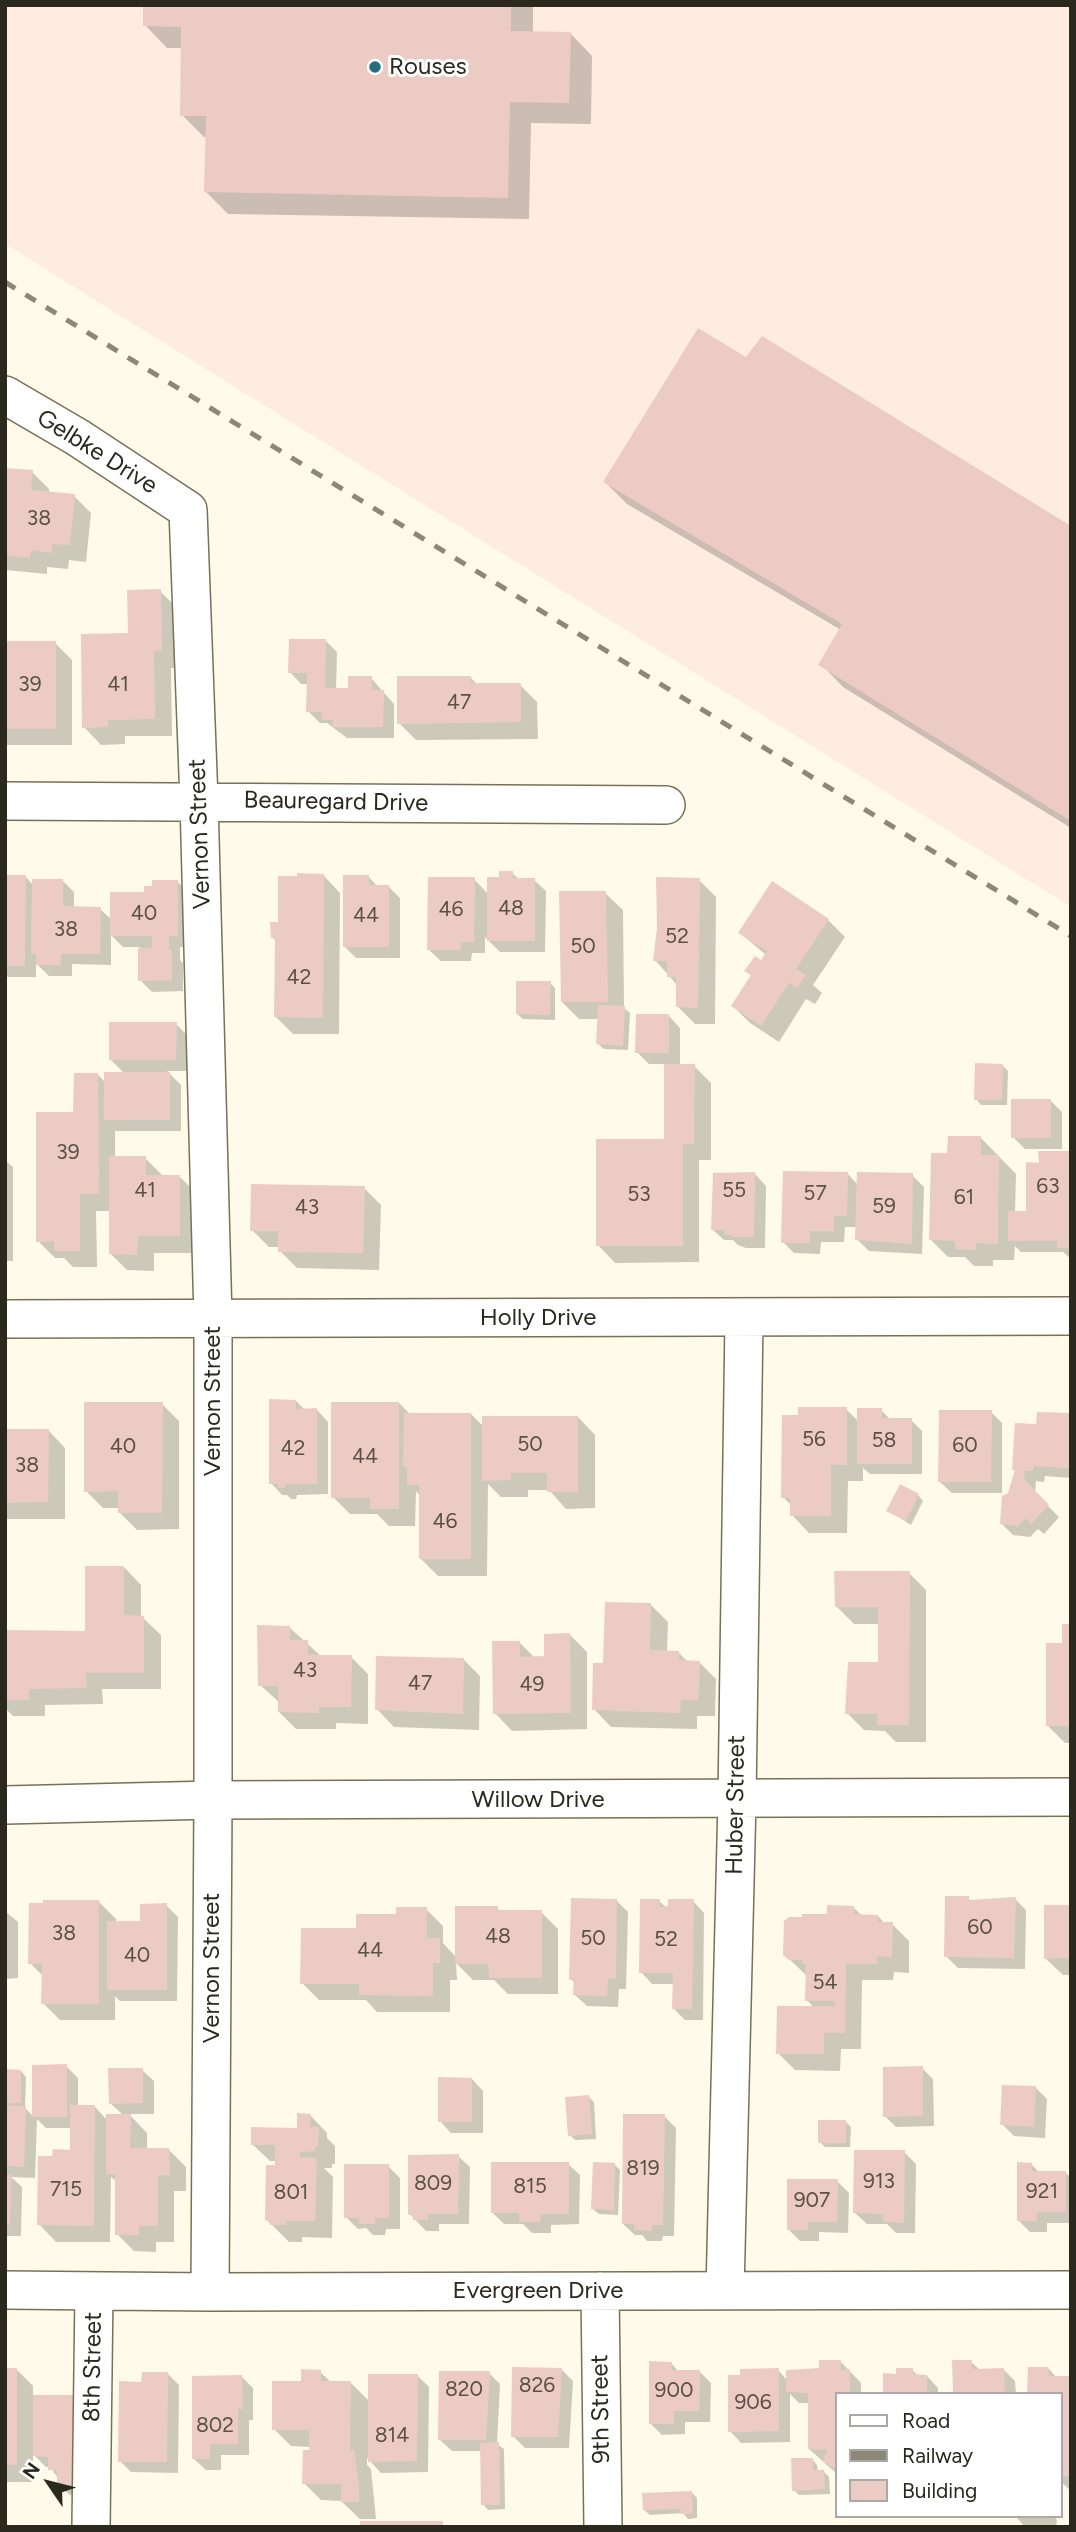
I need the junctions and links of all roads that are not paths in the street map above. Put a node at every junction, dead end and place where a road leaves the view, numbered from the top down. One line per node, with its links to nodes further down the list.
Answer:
1 (5, 395): 2 (street, Gelbke Drive)
2 (188, 510): 3 (street, Vernon Street)
3 (199, 800): 4 (street, Beauregard Drive); 5 (street, Beauregard Drive); 7 (street, Vernon Street)
4 (5, 801)
5 (666, 805)
6 (1071, 1317): 9 (street, Holly Drive)
7 (213, 1318): 8 (street, Holly Drive); 9 (street, Holly Drive); 11 (street, Vernon Street)
8 (5, 1319)
9 (744, 1319): 12 (street, Huber Street)
10 (1071, 1797): 12 (street, Willow Drive)
11 (214, 1800): 12 (street, Willow Drive); 13 (street, Willow Drive); 19 (street, Vernon Street)
12 (737, 1800): 18 (street, Huber Street)
13 (5, 1805)
14 (5, 2290): 16 (street, Evergreen Drive)
15 (1071, 2290): 18 (street, Evergreen Drive)
16 (94, 2291): 19 (street, Evergreen Drive); 20 (street, 8th Street)
17 (600, 2291): 18 (street, Evergreen Drive); 19 (street, Evergreen Drive); 21 (street, 9th Street)
18 (725, 2291)
19 (210, 2292)
20 (91, 2527)
21 (603, 2527)

